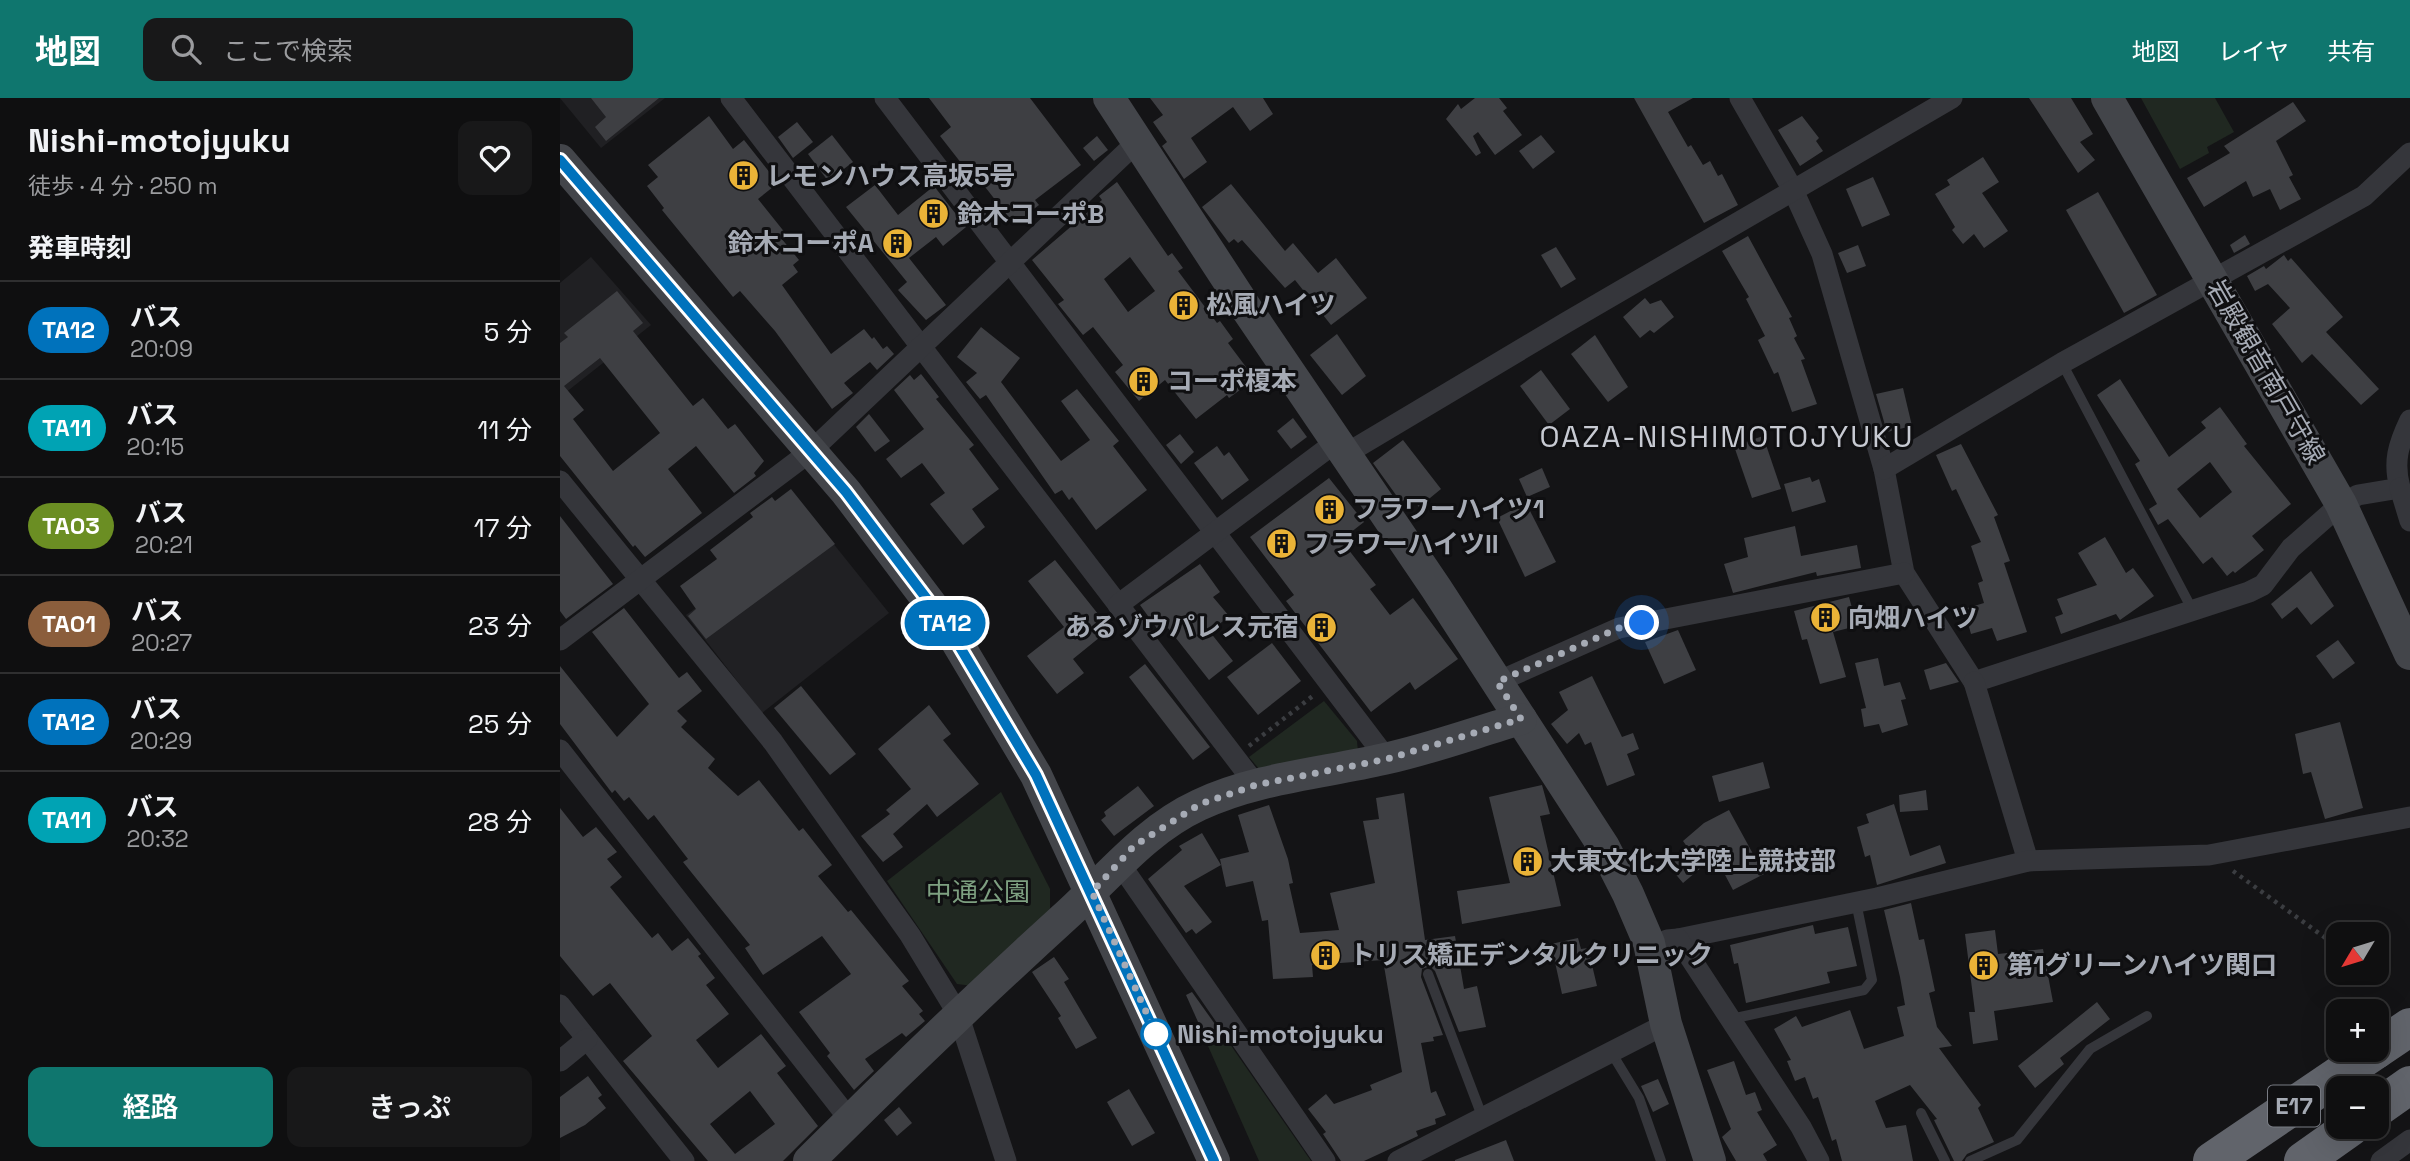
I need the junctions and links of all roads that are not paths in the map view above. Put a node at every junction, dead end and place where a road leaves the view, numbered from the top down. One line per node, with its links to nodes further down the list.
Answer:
1 (731, 98): 13 (street)
2 (885, 98): 11 (street)
3 (1110, 98): 7 (street)
4 (1740, 98): 10 (street)
5 (1952, 98): 10 (street)
6 (2107, 98): 12 (street, 岩殿観音南戸守線)
7 (1137, 142): 11 (street); 16 (street)
8 (2410, 153): 12 (street)
9 (560, 160): 17 (street)
10 (1793, 190): 16 (street); 18 (street)
11 (1010, 263): 13 (street); 23 (street)
12 (2212, 278): 14 (street); 21 (street, 岩殿観音南戸守線)
13 (921, 347): 17 (street); 26 (street)
14 (2062, 363): 18 (street); 27 (lane)
15 (2410, 420): 20 (street)
16 (1340, 449): 23 (street); 30 (street)
17 (811, 451): 25 (street); 39 (street)
18 (1884, 469): 24 (street)
19 (560, 481): 25 (street)
20 (2400, 488): 21 (street); 22 (street)
21 (2342, 504): 27 (street); 29 (street, 岩殿観音南戸守線)
22 (2410, 521)
23 (1214, 532): 26 (street); 34 (street)
24 (1904, 573): 30 (street); 31 (street)
25 (640, 580): 28 (street); 44 (street)
26 (1118, 605): 35 (street)
27 (2193, 611): 31 (street)
28 (560, 640)
29 (2410, 654)
30 (1497, 682): 32 (street)
31 (1974, 682): 37 (street)
32 (1521, 719): 34 (street); 41 (street)
33 (560, 750): 58 (street)
34 (1387, 759): 35 (street)
35 (1256, 785): 38 (street)
36 (2410, 817): 37 (street)
37 (2028, 861): 40 (street)
38 (1120, 864): 39 (street); 65 (street)
39 (1092, 892): 44 (street); 64 (street)
40 (1856, 902): 41 (street); 46 (lane)
41 (1663, 941): 46 (street); 47 (street)
42 (1428, 974): 57 (lane)
43 (560, 1005): 49 (street)
44 (958, 1014): 58 (street); 63 (street)
45 (2147, 1016): 71 (lane)
46 (1731, 1019): 69 (street)
47 (1666, 1024): 51 (street); 68 (street)
48 (2410, 1027): 50 (highway, E17)
49 (587, 1039): 52 (street); 61 (street)
50 (2389, 1041)
51 (1611, 1052): 57 (street); 67 (lane)
52 (560, 1060)
53 (2358, 1062): 72 (highway, E17)
54 (2410, 1085): 55 (highway)
55 (2389, 1100)
56 (1921, 1113): 70 (lane)
57 (1482, 1116): 66 (street)
58 (850, 1120): 62 (street)
59 (2334, 1139): 73 (highway, E17)
60 (2410, 1140): 74 (street)
61 (684, 1161)
62 (809, 1161)
63 (1006, 1161)
64 (1214, 1161)
65 (1325, 1161)
66 (1398, 1161)
67 (1661, 1161)
68 (1710, 1161)
69 (1819, 1161)
70 (1945, 1161)
71 (1970, 1161)
72 (2212, 1161)
73 (2303, 1161)
74 (2381, 1161)

